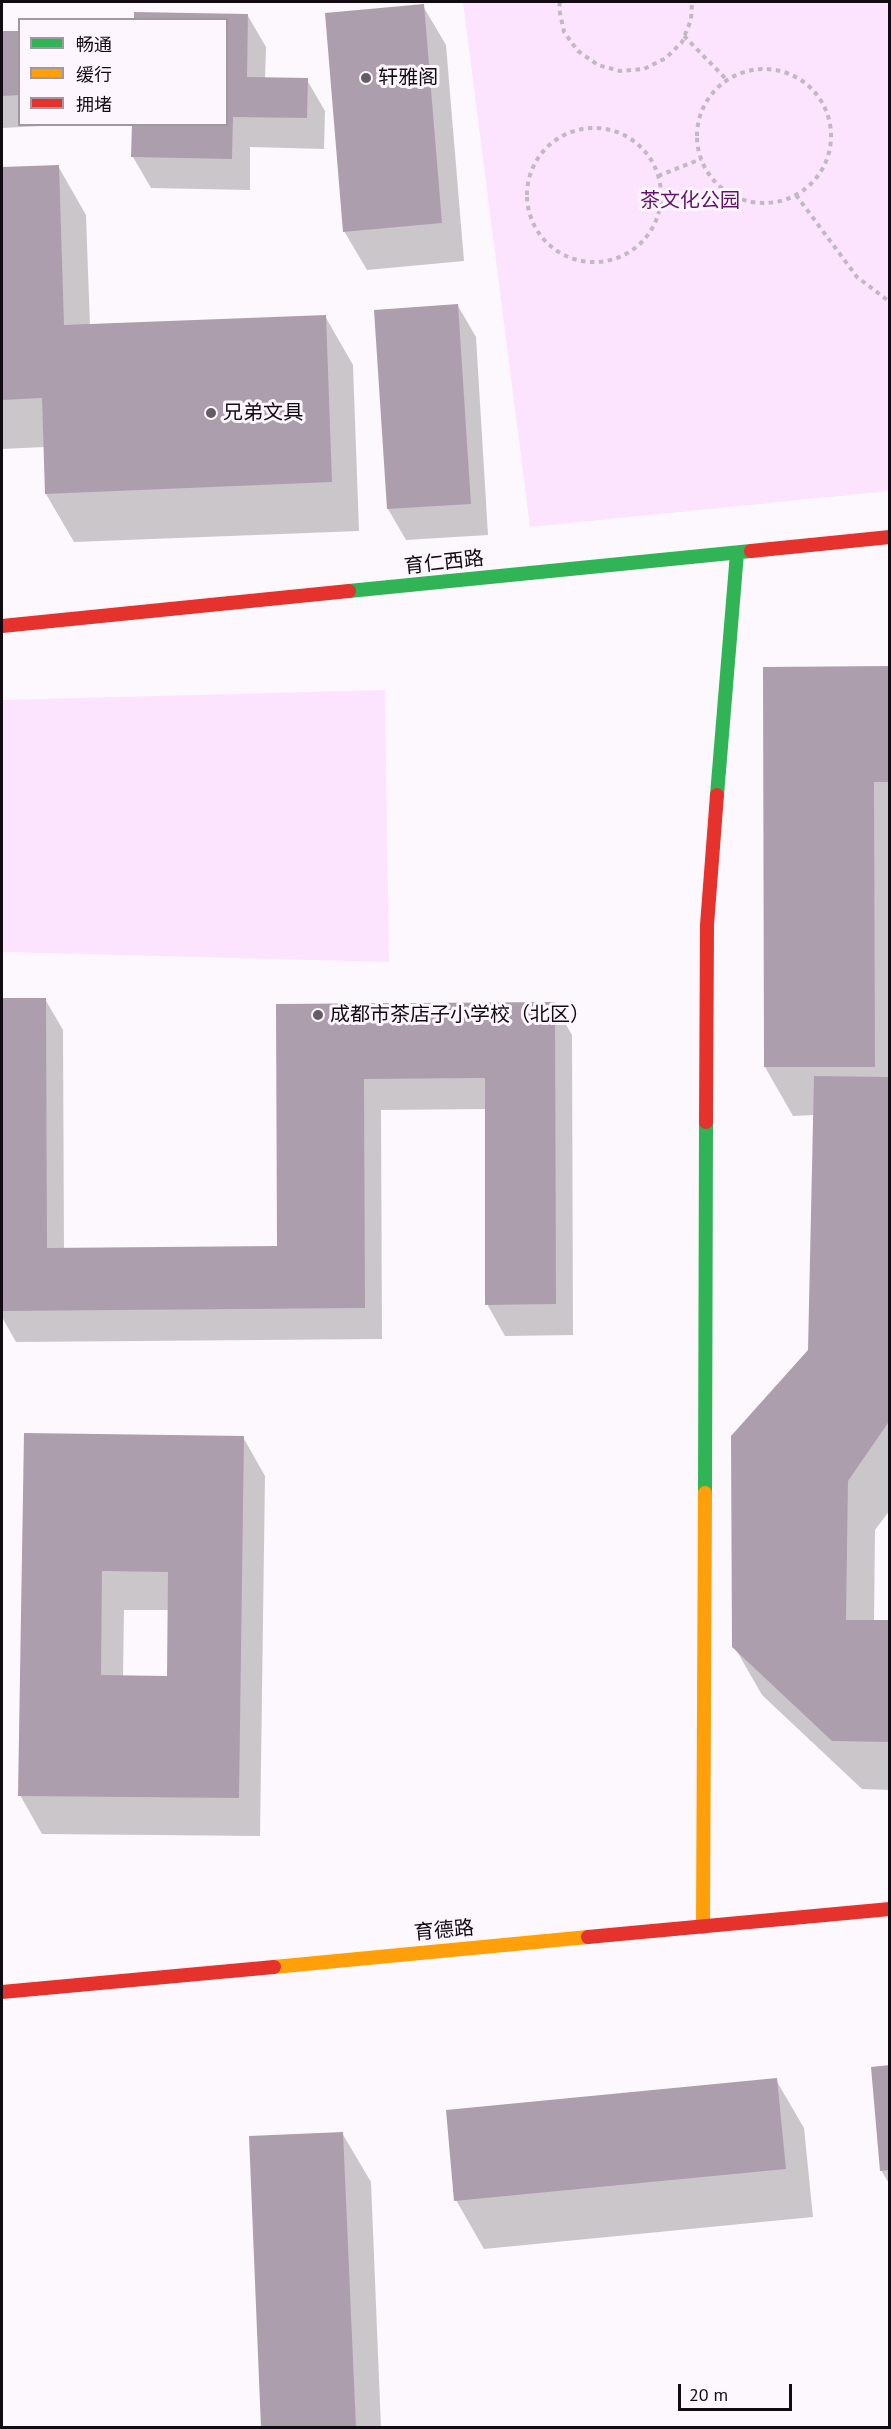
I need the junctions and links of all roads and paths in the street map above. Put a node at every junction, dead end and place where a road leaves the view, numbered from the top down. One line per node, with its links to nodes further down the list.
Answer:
1 (560, 2): 3 (path)
2 (692, 2): 3 (path)
3 (684, 36): 4 (path)
4 (727, 80): 5 (path); 7 (path)
5 (701, 159): 6 (path); 7 (path)
6 (658, 176): 6 (path)
7 (795, 195): 8 (path)
8 (890, 302)
9 (890, 537): 10 (street, 育仁西路)
10 (737, 553): 11 (street, 育仁西路); 13 (street)
11 (2, 626)
12 (890, 1909): 13 (street, 育德路)
13 (703, 1927): 14 (street, 育德路)
14 (2, 1992)

